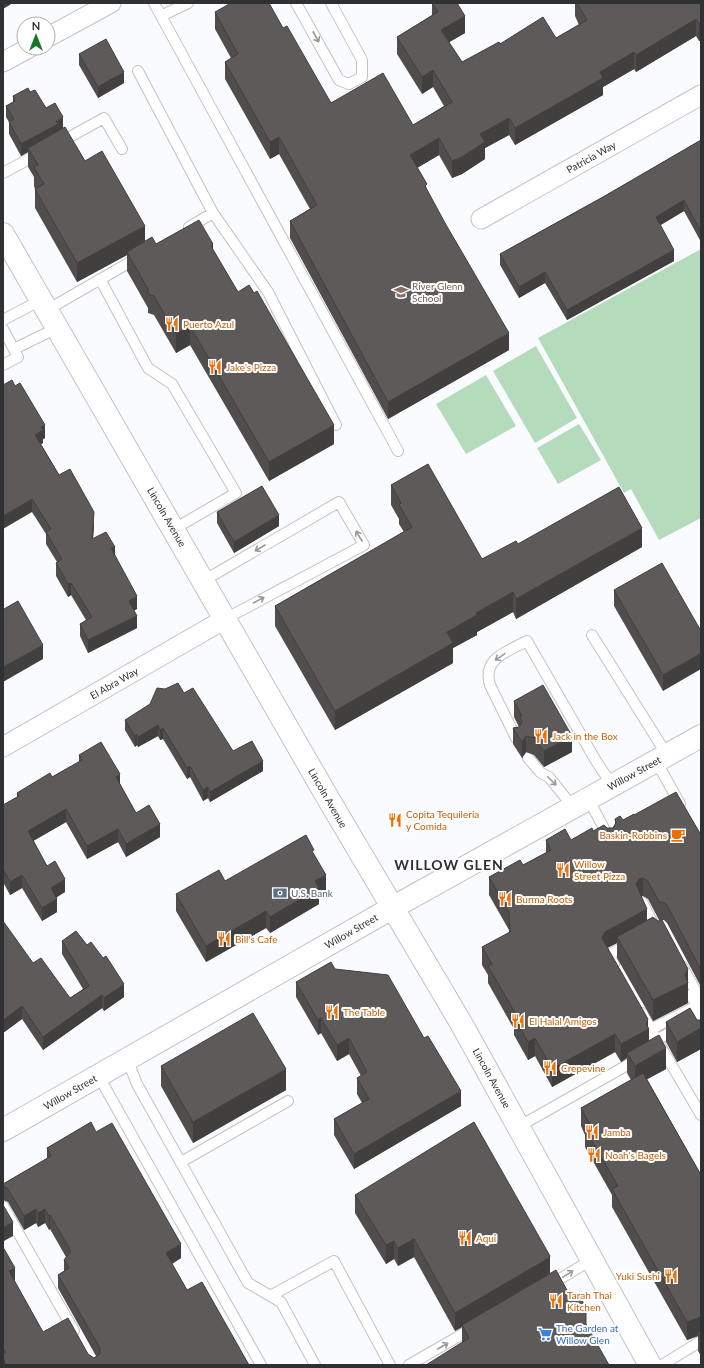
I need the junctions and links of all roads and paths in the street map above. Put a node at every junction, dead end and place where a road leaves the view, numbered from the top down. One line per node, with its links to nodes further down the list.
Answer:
1 (111, 3): 7 (street)
2 (154, 3): 6 (lane)
3 (188, 3): 6 (lane)
4 (296, 3): 5 (lane, one-way to 5)
5 (331, 3)
6 (161, 16): 26 (lane)
7 (56, 34)
8 (16, 55): 9 (street)
9 (3, 62)
10 (138, 71): 14 (lane)
11 (701, 95): 15 (street, Patricia Way)
12 (122, 149): 13 (lane)
13 (3, 173)
14 (213, 213): 16 (lane); 25 (lane)
15 (481, 219)
16 (180, 233)
17 (6, 246): 20 (main road, Lincoln Avenue)
18 (146, 252): 19 (lane)
19 (100, 279): 20 (lane); 27 (lane)
20 (48, 313): 21 (lane); 23 (lane); 27 (main road, Lincoln Avenue)
21 (3, 320)
22 (5, 336): 23 (lane)
23 (14, 349): 24 (lane)
24 (3, 365)
25 (336, 425)
26 (398, 451)
27 (174, 529): 28 (main road, Lincoln Avenue)
28 (203, 581): 29 (main road, Lincoln Avenue); 29 (lane, one-way to 28)
29 (225, 619): 33 (street, El Abra Way); 41 (main road, Lincoln Avenue)
30 (592, 635): 35 (lane)
31 (516, 738): 36 (lane, one-way to 31)
32 (700, 738): 35 (main road, Willow Street)
33 (3, 747)
34 (528, 758): 37 (lane, one-way to 37)
35 (661, 758): 36 (main road, Willow Street); 38 (lane)
36 (612, 785): 37 (main road, Willow Street)
37 (581, 802): 39 (lane); 41 (main road, Willow Street)
38 (686, 814)
39 (610, 840)
40 (642, 902): 42 (lane)
41 (392, 908): 48 (main road, Willow Street); 53 (main road, Lincoln Avenue)
42 (619, 976)
43 (701, 1001): 45 (lane)
44 (697, 1018): 45 (lane); 46 (lane)
45 (651, 1029): 47 (lane)
46 (698, 1030)
47 (660, 1047): 51 (lane); 53 (lane)
48 (127, 1059): 49 (main road, Willow Street); 54 (lane)
49 (98, 1076): 52 (main road, Willow Street); 62 (lane)
50 (288, 1101): 54 (lane)
51 (701, 1116)
52 (5, 1126)
53 (518, 1127): 56 (main road, Lincoln Avenue)
54 (181, 1162): 58 (lane)
55 (3, 1206): 60 (lane)
56 (592, 1260): 57 (lane, one-way to 56); 66 (main road, Lincoln Avenue)
57 (540, 1290)
58 (272, 1295): 63 (lane); 64 (lane)
59 (485, 1322): 65 (lane, one-way to 59)
60 (79, 1340)
61 (701, 1341): 67 (lane)
62 (261, 1365)
63 (315, 1365)
64 (390, 1365)
65 (409, 1365)
66 (650, 1365)
67 (662, 1365)

